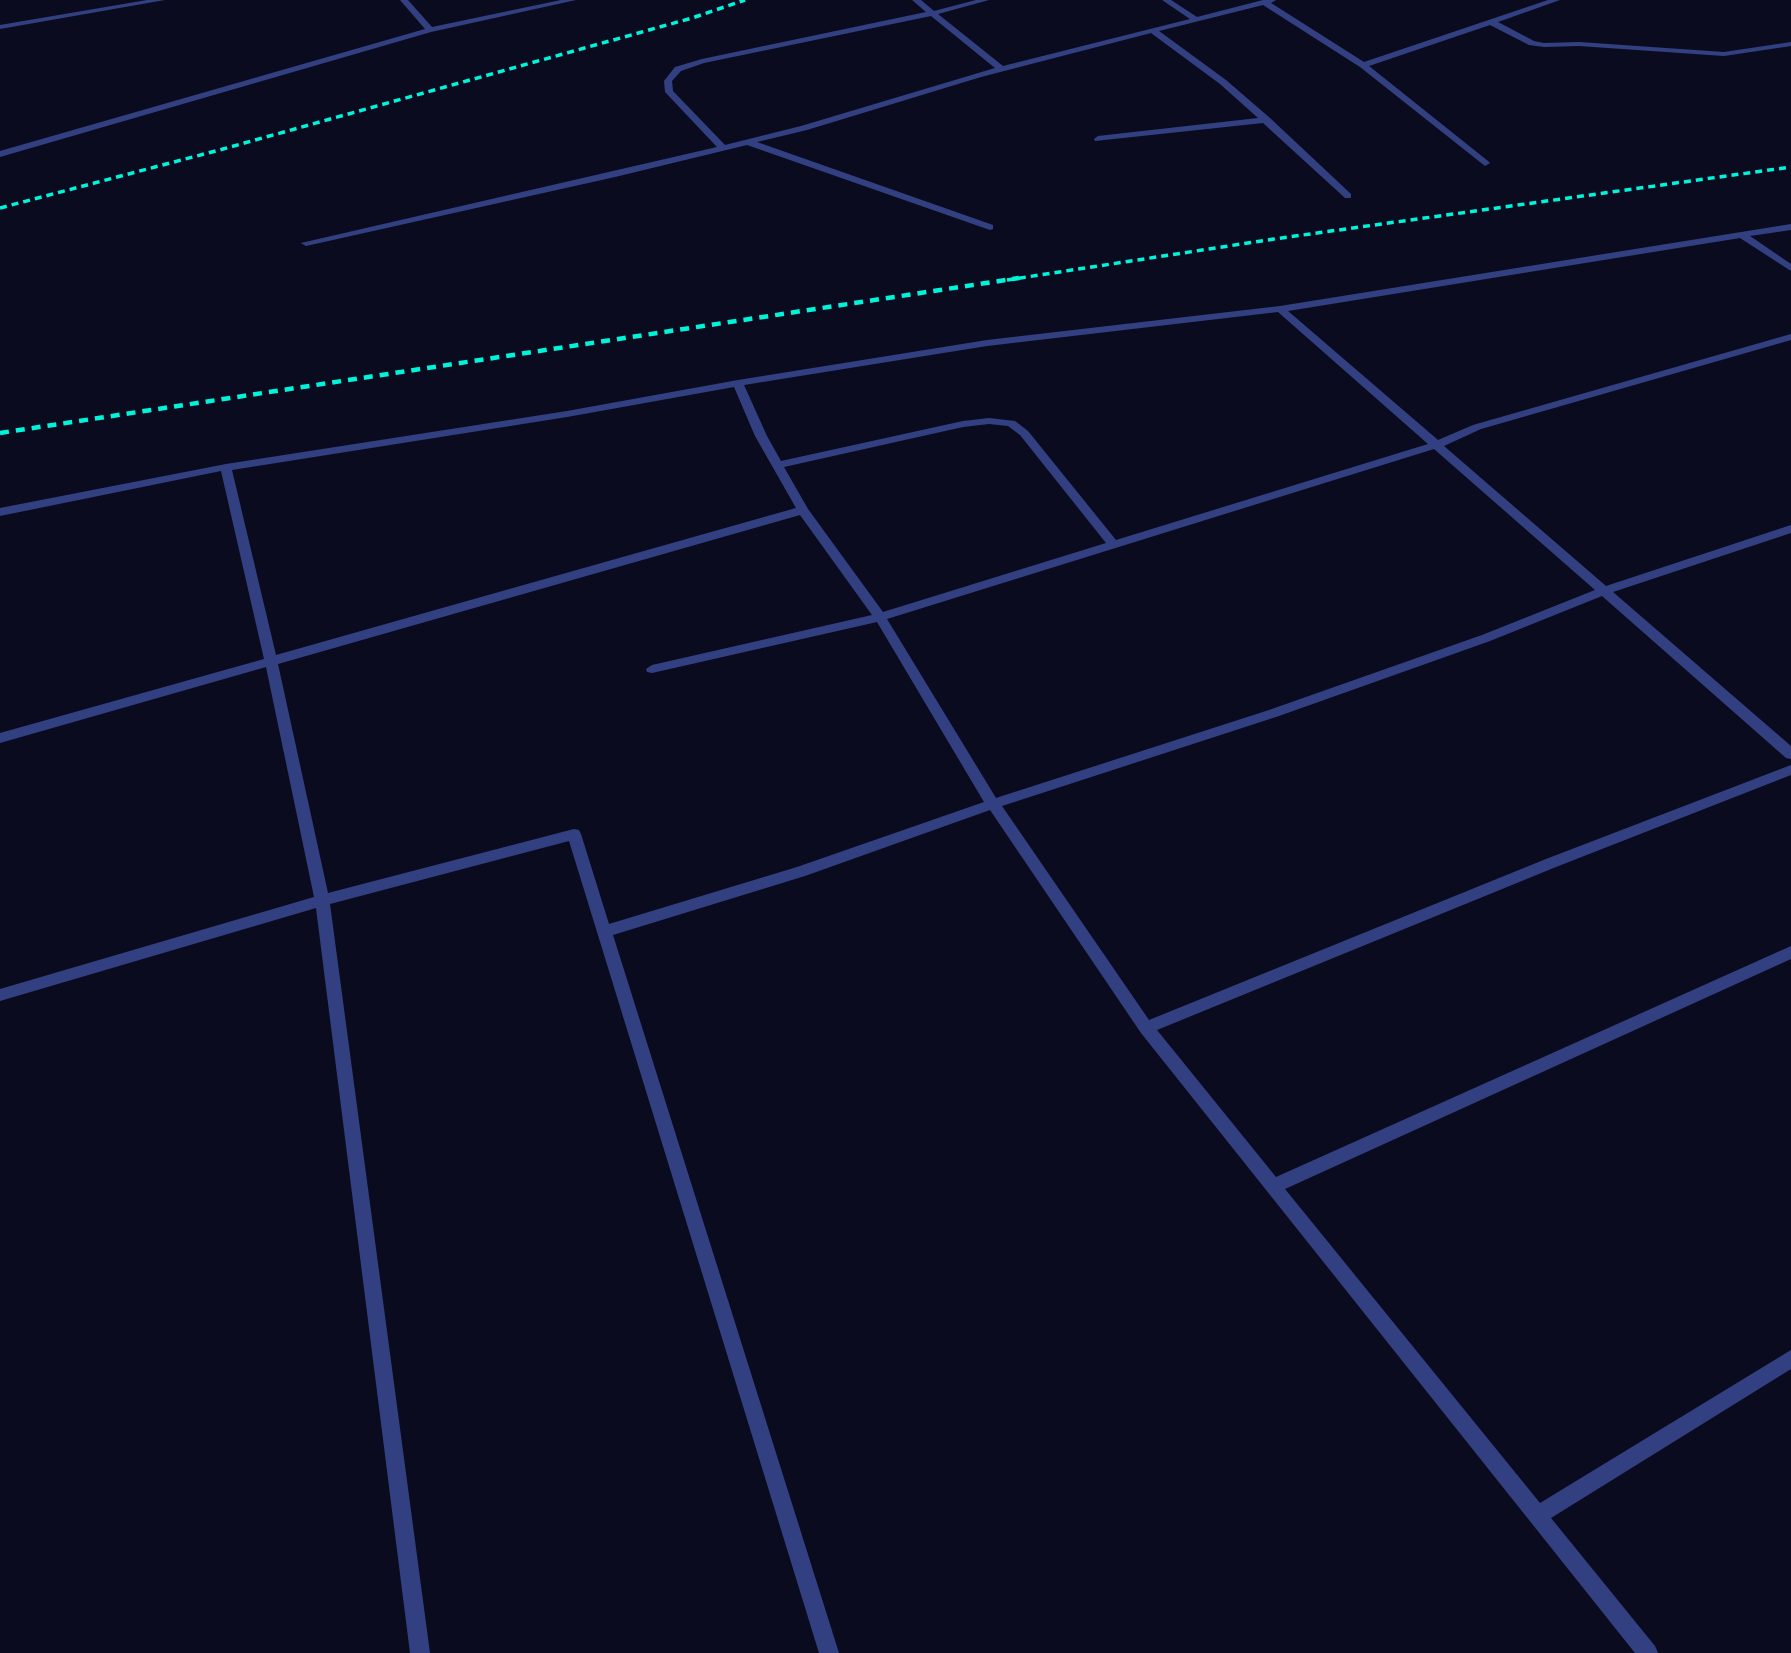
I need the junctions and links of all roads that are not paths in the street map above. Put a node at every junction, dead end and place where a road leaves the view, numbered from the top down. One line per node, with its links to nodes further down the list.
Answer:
1 (161, 0): 12 (street)
2 (404, 0): 13 (street)
3 (572, 0): 13 (street)
4 (916, 0): 9 (street)
5 (985, 0): 9 (street)
6 (1166, 0): 10 (street)
7 (1556, 0): 11 (street)
8 (1268, 1): 10 (street); 16 (street)
9 (934, 13): 17 (street); 21 (street)
10 (1197, 20): 14 (street)
11 (1491, 22): 15 (street); 16 (street)
12 (0, 27)
13 (430, 30): 22 (street)
14 (1153, 31): 17 (street); 18 (street)
15 (1791, 44)
16 (1363, 65): 23 (street)
17 (1001, 69): 20 (street)
18 (1267, 120): 19 (street); 24 (street)
19 (1098, 139)
20 (747, 142): 21 (street); 25 (street)
21 (723, 148): 28 (street)
22 (0, 154)
23 (1486, 163)
24 (1348, 196)
25 (990, 227)
26 (1791, 227): 27 (street)
27 (1743, 236): 29 (street); 30 (street)
28 (306, 243)
29 (1791, 268)
30 (1280, 309): 32 (street); 33 (street)
31 (1791, 337): 33 (street)
32 (738, 383): 34 (street); 35 (street)
33 (1437, 445): 39 (street); 40 (street)
34 (778, 465): 36 (street); 39 (street)
35 (226, 467): 37 (street); 42 (street)
36 (803, 510): 41 (street); 42 (street)
37 (0, 512)
38 (1791, 528): 40 (street)
39 (1114, 546): 41 (street)
40 (1603, 591): 45 (street); 47 (street)
41 (880, 617): 43 (street); 47 (street)
42 (270, 660): 44 (street); 48 (street)
43 (652, 669)
44 (0, 738)
45 (1791, 754)
46 (1791, 771): 52 (street)
47 (993, 804): 49 (street); 52 (street)
48 (322, 900): 49 (street); 51 (street); 56 (street)
49 (605, 931): 57 (street)
50 (1791, 952): 53 (street)
51 (0, 995)
52 (1146, 1028): 53 (street)
53 (1274, 1186): 55 (street)
54 (1791, 1359): 55 (street)
55 (1538, 1515): 58 (street)
56 (420, 1653)
57 (829, 1653)
58 (1648, 1653)

